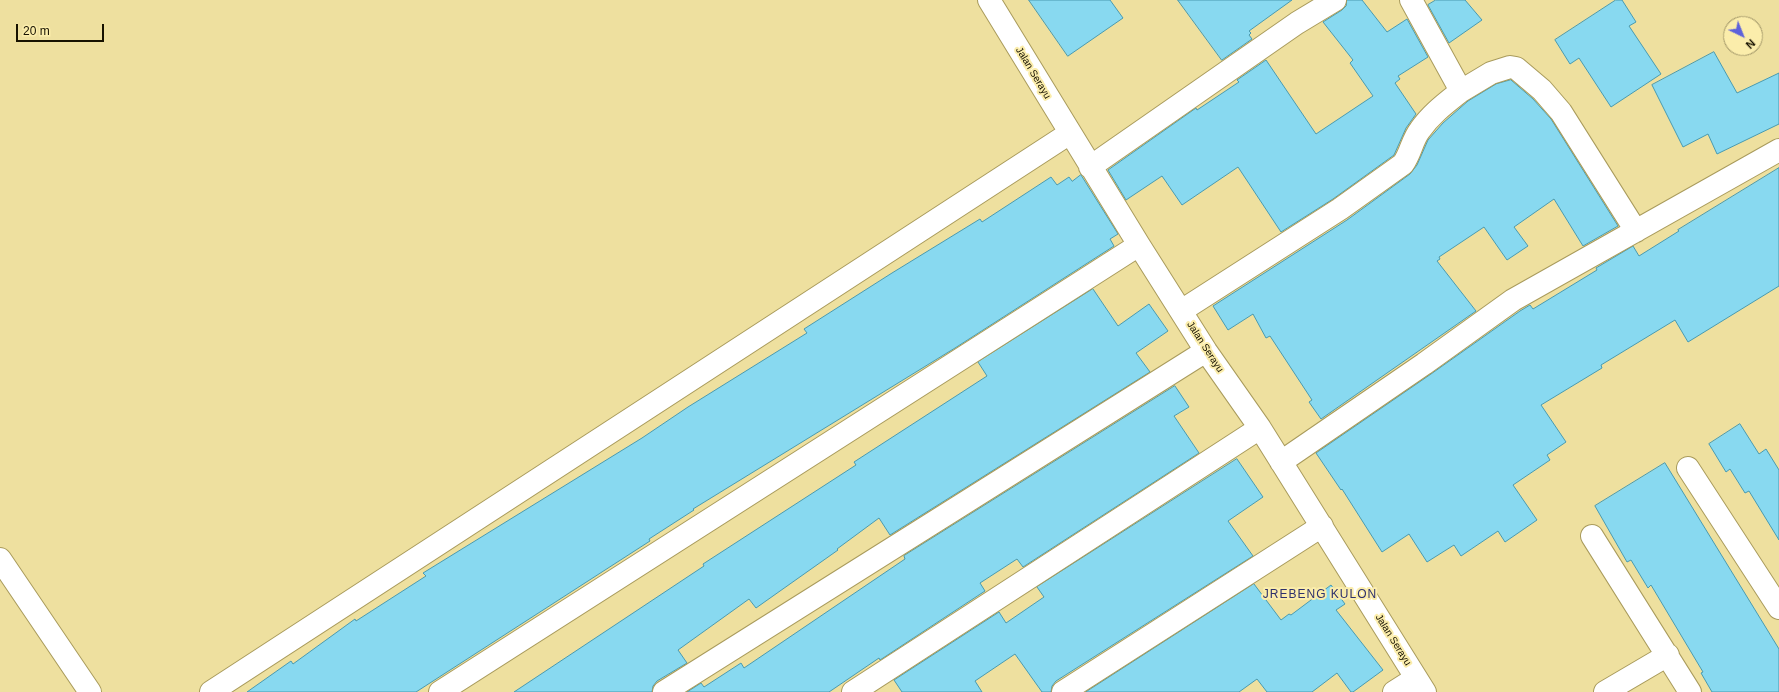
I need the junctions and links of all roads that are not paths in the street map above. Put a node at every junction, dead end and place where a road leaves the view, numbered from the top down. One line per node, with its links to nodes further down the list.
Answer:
1 (989, 0): 5 (street, Jalan Serayu)
2 (1335, 0): 7 (street)
3 (1411, 0): 4 (street)
4 (1461, 91): 8 (street); 10 (street)
5 (1070, 133): 7 (street, Jalan Serayu); 22 (street)
6 (1779, 150): 8 (street)
7 (1090, 167): 9 (street, Jalan Serayu)
8 (1636, 231): 13 (street)
9 (1139, 245): 10 (street, Jalan Serayu); 23 (street)
10 (1181, 310): 11 (street, Jalan Serayu)
11 (1206, 352): 12 (street, Jalan Serayu); 24 (street)
12 (1260, 428): 13 (street, Jalan Serayu); 25 (street)
13 (1281, 462): 15 (street, Jalan Serayu)
14 (1688, 468): 18 (street)
15 (1322, 526): 20 (street, Jalan Serayu); 26 (street)
16 (1592, 536): 19 (street)
17 (0, 559): 21 (street)
18 (1779, 608)
19 (1668, 655): 28 (street); 29 (street)
20 (1421, 685): 27 (street)
21 (86, 691)
22 (211, 692)
23 (440, 692)
24 (664, 692)
25 (853, 692)
26 (1063, 692)
27 (1394, 692)
28 (1605, 692)
29 (1690, 692)

